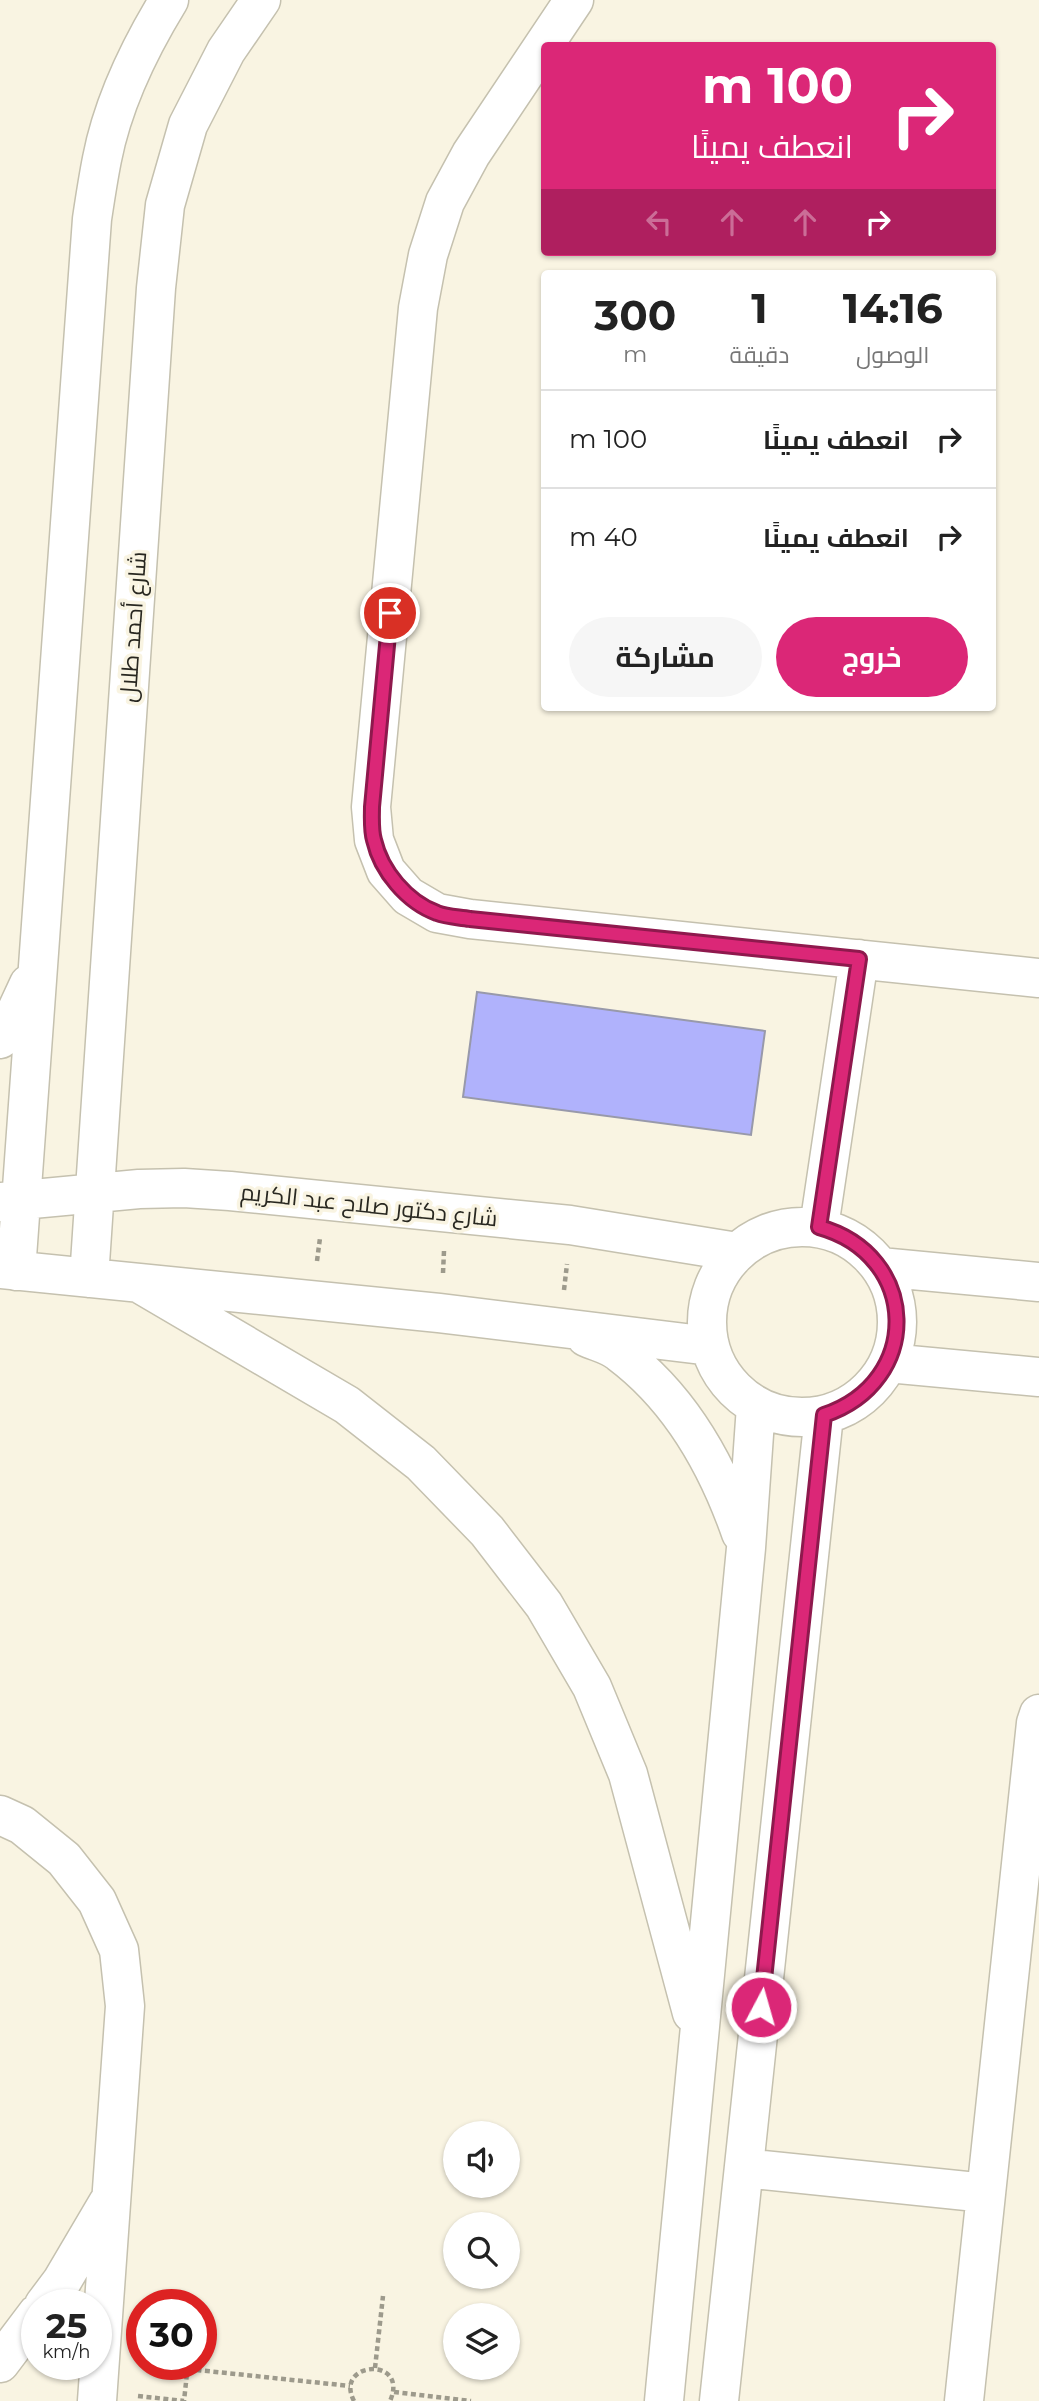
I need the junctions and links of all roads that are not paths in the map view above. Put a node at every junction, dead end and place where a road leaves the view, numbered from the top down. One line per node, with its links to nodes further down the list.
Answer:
1 (169, 0): 7 (street)
2 (261, 0): 10 (street, شارع أحمد طلال)
3 (574, 0): 4 (street)
4 (546, 42)
5 (541, 49): 6 (street)
6 (859, 959): 8 (street); 12 (street)
7 (38, 963): 9 (street); 11 (street)
8 (1039, 978)
9 (0, 1039)
10 (95, 1193): 11 (street, شارع دكتور صلاح عبد الكريم); 13 (street, شارع دكتور صلاح عبد الكريم); 16 (street, شارع أحمد طلال)
11 (10, 1202): 15 (street)
12 (819, 1227): 13 (street); 14 (street)
13 (737, 1252): 20 (street)
14 (880, 1267): 17 (street); 21 (street)
15 (8, 1270): 16 (street)
16 (89, 1278): 18 (street)
17 (1039, 1282)
18 (139, 1283): 19 (street); 29 (street)
19 (562, 1327): 20 (street); 25 (street)
20 (710, 1346): 23 (street)
21 (888, 1363): 22 (street); 24 (street)
22 (1039, 1377)
23 (756, 1406): 24 (street); 25 (street)
24 (824, 1415): 30 (street)
25 (746, 1548): 29 (street)
26 (1039, 1713): 28 (street)
27 (0, 1815): 31 (street)
28 (1026, 1940): 32 (street)
29 (699, 2039): 34 (street)
30 (744, 2168): 32 (street); 35 (street)
31 (113, 2193): 33 (street); 38 (street)
32 (986, 2193): 41 (street)
33 (56, 2289)
34 (673, 2309): 35 (street); 39 (street)
35 (729, 2311): 40 (street)
36 (21, 2335): 37 (street)
37 (0, 2363)
38 (98, 2397)
39 (664, 2401)
40 (719, 2401)
41 (964, 2401)

